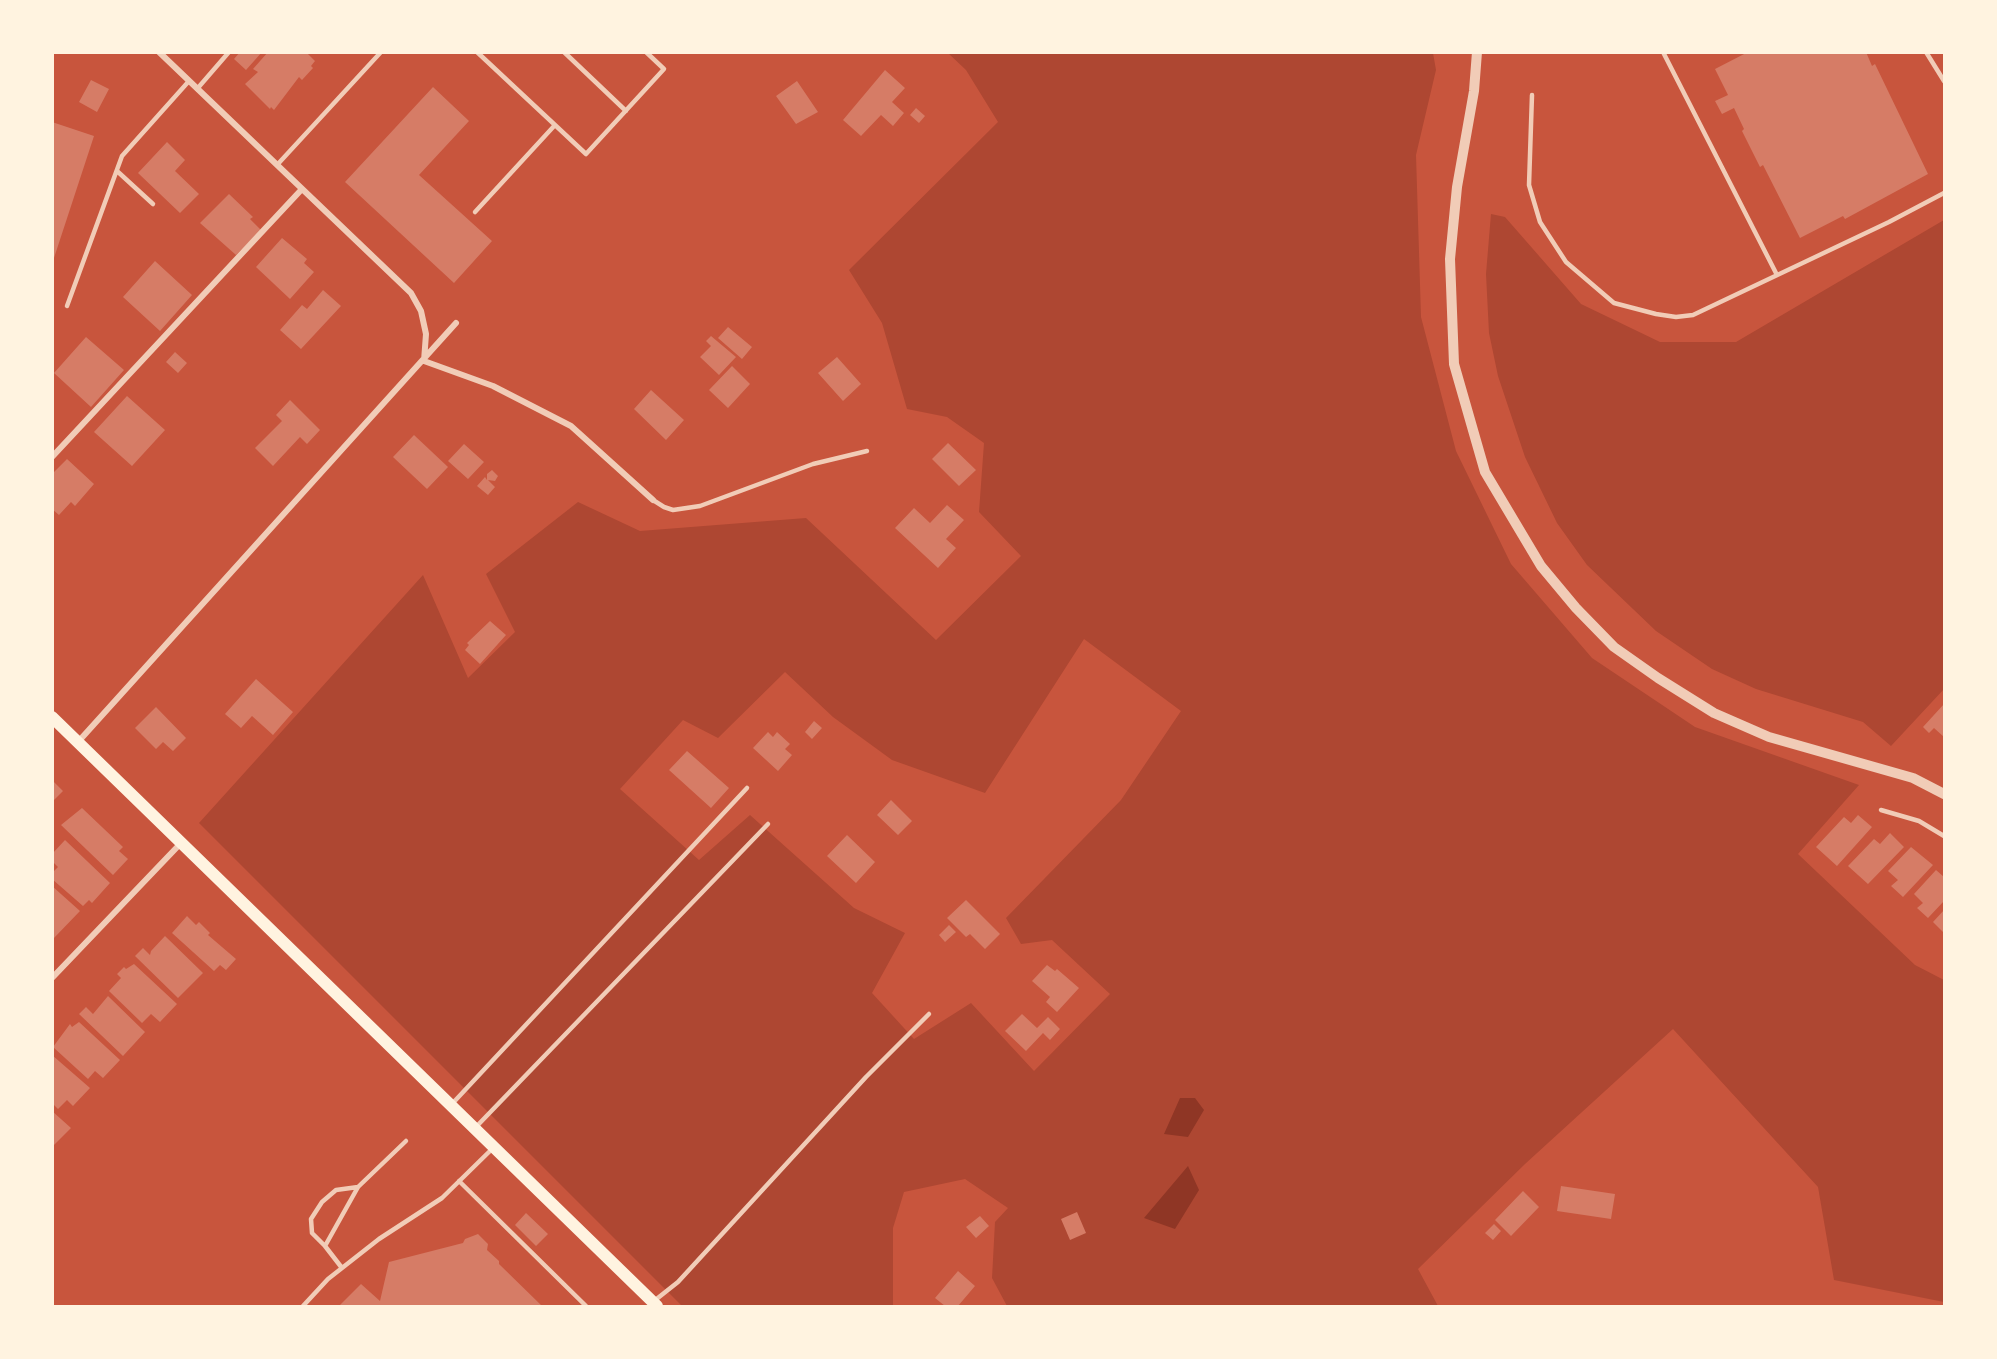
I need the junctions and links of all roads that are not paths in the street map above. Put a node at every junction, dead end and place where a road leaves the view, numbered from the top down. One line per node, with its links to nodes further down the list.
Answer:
1 (159, 52): 10 (street)
2 (229, 52): 12 (lane)
3 (381, 52): 16 (lane)
4 (477, 52): 15 (lane)
5 (564, 52): 14 (lane)
6 (646, 52): 14 (lane)
7 (1477, 52): 32 (street)
8 (1663, 52): 22 (lane)
9 (1926, 52): 11 (lane)
10 (189, 81): 12 (street); 17 (lane)
11 (1944, 81)
12 (197, 89): 16 (street)
13 (1532, 95): 22 (lane)
14 (626, 111): 15 (lane)
15 (555, 125): 21 (lane)
16 (277, 165): 18 (street)
17 (117, 171): 20 (lane); 23 (lane)
18 (302, 189): 25 (street); 27 (street)
19 (1944, 193): 22 (lane)
20 (153, 204)
21 (475, 212)
22 (1777, 275)
23 (67, 306)
24 (456, 323): 25 (street)
25 (424, 361): 28 (street); 30 (street)
26 (867, 451): 28 (lane)
27 (52, 457)
28 (653, 500)
29 (52, 717): 30 (main road)
30 (78, 742): 36 (main road)
31 (747, 788): 39 (lane)
32 (1944, 794)
33 (1881, 810): 35 (lane)
34 (768, 824): 40 (lane)
35 (1944, 836)
36 (181, 843): 37 (street); 39 (main road)
37 (52, 978)
38 (929, 1014): 47 (lane)
39 (451, 1105): 40 (main road)
40 (475, 1128): 42 (main road)
41 (406, 1141): 44 (lane)
42 (494, 1147): 43 (lane); 47 (main road)
43 (459, 1181): 46 (lane); 49 (lane)
44 (358, 1187): 45 (lane); 45 (lane)
45 (325, 1246): 46 (lane)
46 (342, 1268): 48 (lane)
47 (654, 1304)
48 (303, 1306)
49 (586, 1306)

